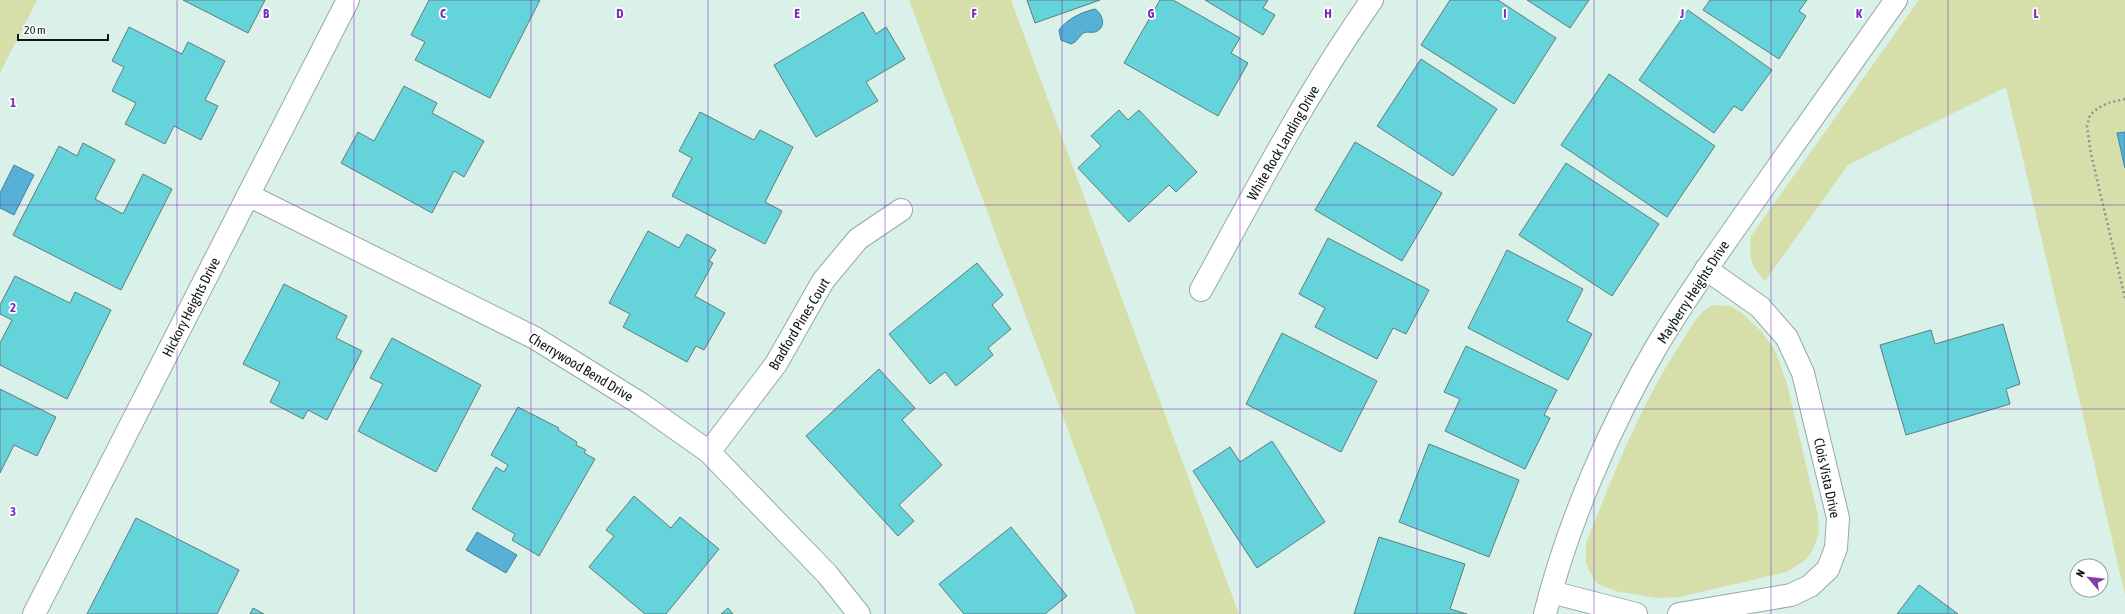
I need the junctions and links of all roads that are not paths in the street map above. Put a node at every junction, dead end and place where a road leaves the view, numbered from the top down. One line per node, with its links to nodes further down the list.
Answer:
1 (348, 0): 4 (street, Hickory Heights Drive)
2 (1372, 0): 7 (street, White Rock Landing Drive)
3 (1896, 0): 6 (street, Mayberry Heights Drive)
4 (248, 195): 8 (street, Cherrywood Bend Drive); 10 (street, Hickory Heights Drive)
5 (901, 210): 8 (street, Bradford Pines Court)
6 (1706, 269): 9 (street, Mayberry Heights Drive); 14 (street, Clois Vista Drive)
7 (1201, 290)
8 (709, 452): 11 (street, Cherrywood Bend Drive)
9 (1551, 592): 12 (street, Mayberry Heights Drive); 13 (street)
10 (34, 614)
11 (859, 614)
12 (1545, 614)
13 (1636, 614)
14 (1679, 614)

